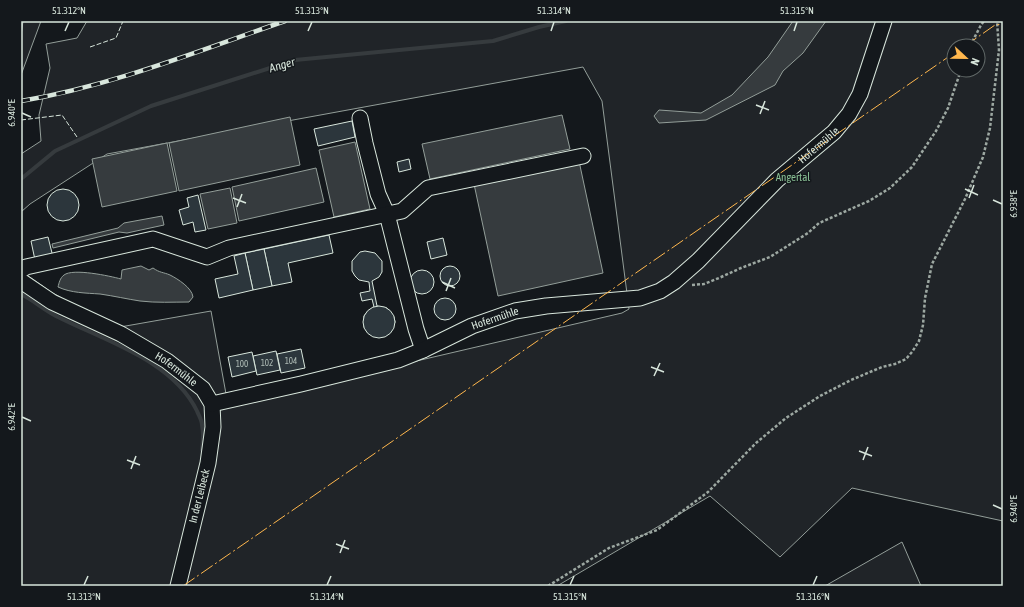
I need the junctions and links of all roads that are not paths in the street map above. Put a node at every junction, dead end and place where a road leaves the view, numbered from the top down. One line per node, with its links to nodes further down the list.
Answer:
1 (884, 21): 7 (street, Hofermühle)
2 (360, 118): 4 (street)
3 (583, 156): 4 (street)
4 (387, 214): 5 (street); 7 (street)
5 (21, 270)
6 (21, 281): 8 (street, Hofermühle)
7 (423, 350): 8 (street, Hofermühle)
8 (212, 404): 9 (street, In der Leibeck)
9 (178, 586)

